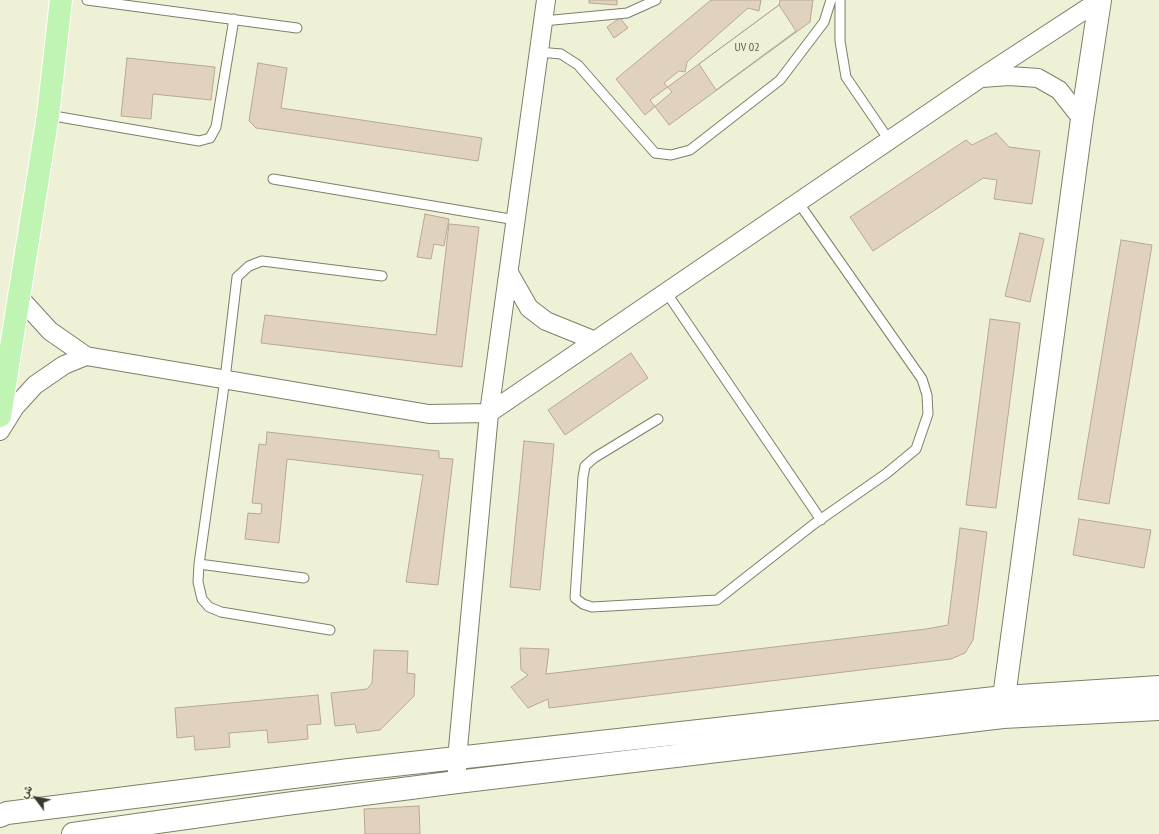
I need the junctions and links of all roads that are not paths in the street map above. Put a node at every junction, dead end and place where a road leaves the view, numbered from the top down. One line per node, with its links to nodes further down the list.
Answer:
1 (61, 0): 13 (main road)
2 (86, 0): 8 (lane)
3 (546, 0): 9 (street)
4 (656, 0): 9 (lane)
5 (831, 0): 11 (lane)
6 (840, 0): 15 (lane)
7 (1100, 0): 12 (street); 14 (main road)
8 (234, 19): 10 (lane); 13 (lane)
9 (543, 21): 11 (street)
10 (297, 28)
11 (539, 52): 18 (street)
12 (979, 79): 14 (street); 15 (street)
13 (48, 115): 22 (main road)
14 (1082, 119): 35 (main road)
15 (889, 140): 17 (street)
16 (273, 179): 18 (lane)
17 (798, 202): 21 (street); 30 (lane)
18 (516, 220): 19 (street)
19 (509, 273): 23 (street); 26 (street)
20 (382, 276): 25 (lane)
21 (666, 292): 23 (street); 30 (lane)
22 (19, 297): 24 (street); 27 (main road)
23 (593, 340): 26 (street)
24 (86, 356): 25 (street); 29 (street)
25 (225, 379): 26 (street); 31 (lane)
26 (489, 413): 37 (street)
27 (0, 416)
28 (658, 419): 30 (lane)
29 (0, 431)
30 (821, 520)
31 (198, 564): 32 (lane); 33 (lane)
32 (304, 578)
33 (330, 630)
34 (1159, 687): 35 (main road)
35 (1004, 707): 36 (main road); 37 (main road); 38 (main road)
36 (1159, 709)
37 (457, 759): 38 (street); 39 (main road)
38 (457, 782): 40 (main road)
39 (0, 816)
40 (73, 834)

